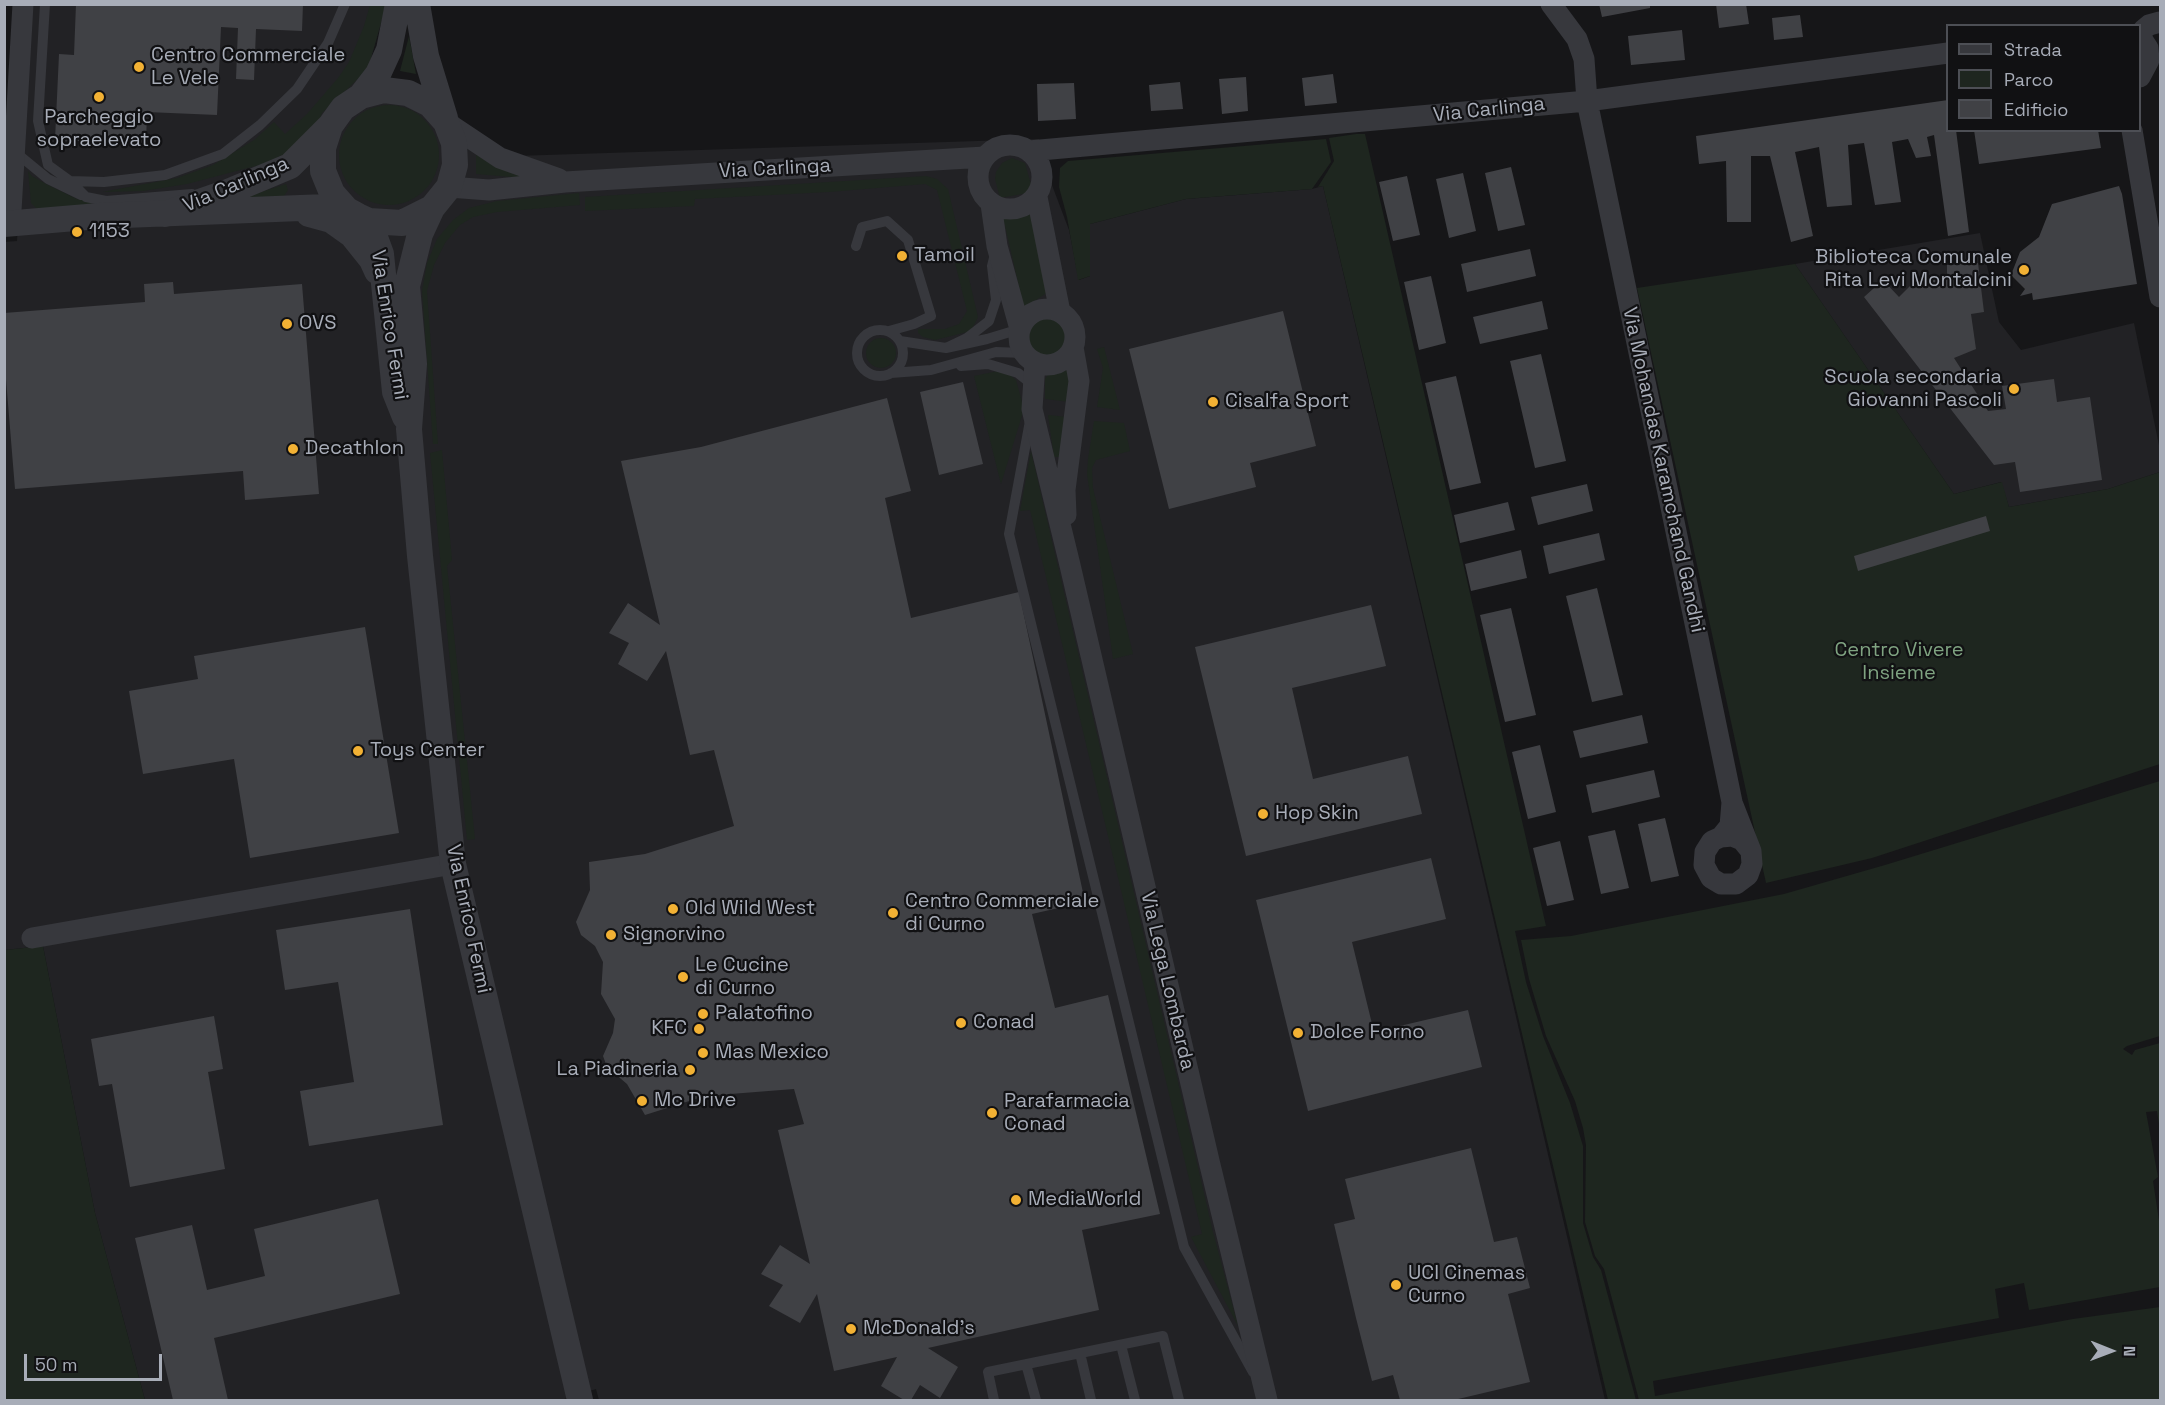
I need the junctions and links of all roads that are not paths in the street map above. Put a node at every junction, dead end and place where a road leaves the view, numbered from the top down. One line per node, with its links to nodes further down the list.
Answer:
1 (23, 4): 17 (street)
2 (45, 4): 20 (lane)
3 (345, 4): 20 (lane)
4 (398, 4): 12 (street)
5 (417, 4): 14 (street)
6 (1551, 4): 13 (street, Via Mohandas Karamchand Gandhi)
7 (2160, 22): 8 (street)
8 (2141, 35)
9 (2141, 38): 11 (street)
10 (1946, 52): 13 (street, Via Carlinga)
11 (2141, 74)
12 (361, 96): 14 (street, Via Carlinga); 15 (street, Via Carlinga)
13 (1587, 101): 18 (street, Via Carlinga); 49 (street, Via Mohandas Karamchand Gandhi)
14 (446, 122): 21 (street, Via Carlinga); 22 (street, Via Carlinga)
15 (330, 126): 23 (street, Via Carlinga); 30 (street, Via Carlinga)
16 (2132, 132): 35 (street)
17 (14, 151): 25 (lane); 31 (street)
18 (1029, 151): 19 (street, Via Carlinga); 24 (street)
19 (985, 157): 21 (street, Via Carlinga); 26 (street)
20 (70, 181): 25 (lane)
21 (565, 182): 22 (street, Via Carlinga)
22 (449, 187): 27 (street, Via Carlinga)
23 (228, 192): 25 (lane); 29 (street, Via Carlinga)
24 (1037, 196): 26 (street); 36 (street, Via Lega Lombarda)
25 (86, 197)
26 (991, 204): 33 (street, Via Lega Lombarda)
27 (432, 208): 30 (street, Via Carlinga); 47 (street, Via Enrico Fermi)
28 (289, 209): 29 (street, Via Carlinga); 30 (street, Via Carlinga); 34 (street, Via Carlinga)
29 (165, 214): 31 (street, Via Carlinga)
30 (358, 215): 34 (street, Via Enrico Fermi)
31 (5, 224)
32 (856, 246): 38 (lane)
33 (997, 246): 37 (street, Via Lega Lombarda); 41 (lane)
34 (385, 286): 47 (street, Via Enrico Fermi)
35 (2160, 297)
36 (1060, 312): 37 (street); 40 (street, Via Lega Lombarda)
37 (1020, 329): 41 (lane); 42 (street, Via Lega Lombarda)
38 (889, 331): 39 (lane); 44 (lane)
39 (900, 341): 41 (lane); 44 (lane)
40 (1073, 347): 42 (street); 48 (street, Via Lega Lombarda)
41 (946, 348)
42 (1029, 358): 43 (lane); 45 (street, Via Lega Lombarda)
43 (931, 370): 44 (lane); 45 (lane)
44 (890, 374)
45 (1033, 386): 46 (street, Via Lega Lombarda)
46 (1032, 409): 48 (street, Via Lega Lombarda); 57 (lane)
47 (409, 429): 52 (street, Via Enrico Fermi)
48 (1070, 561): 57 (street, Via Lega Lombarda)
49 (1732, 802): 50 (street, Via Mohandas Karamchand Gandhi); 51 (street)
50 (1721, 837): 51 (street); 51 (street, Via Mohandas Karamchand Gandhi)
51 (1751, 851)
52 (453, 864): 53 (street); 58 (street, Via Enrico Fermi)
53 (32, 938)
54 (1121, 1345): 55 (lane); 62 (lane); 63 (lane)
55 (1080, 1353): 56 (lane); 61 (lane)
56 (1026, 1364): 59 (lane); 60 (lane)
57 (1267, 1398)
58 (580, 1401)
59 (994, 1401)
60 (1036, 1401)
61 (1091, 1401)
62 (1135, 1401)
63 (1179, 1401)

